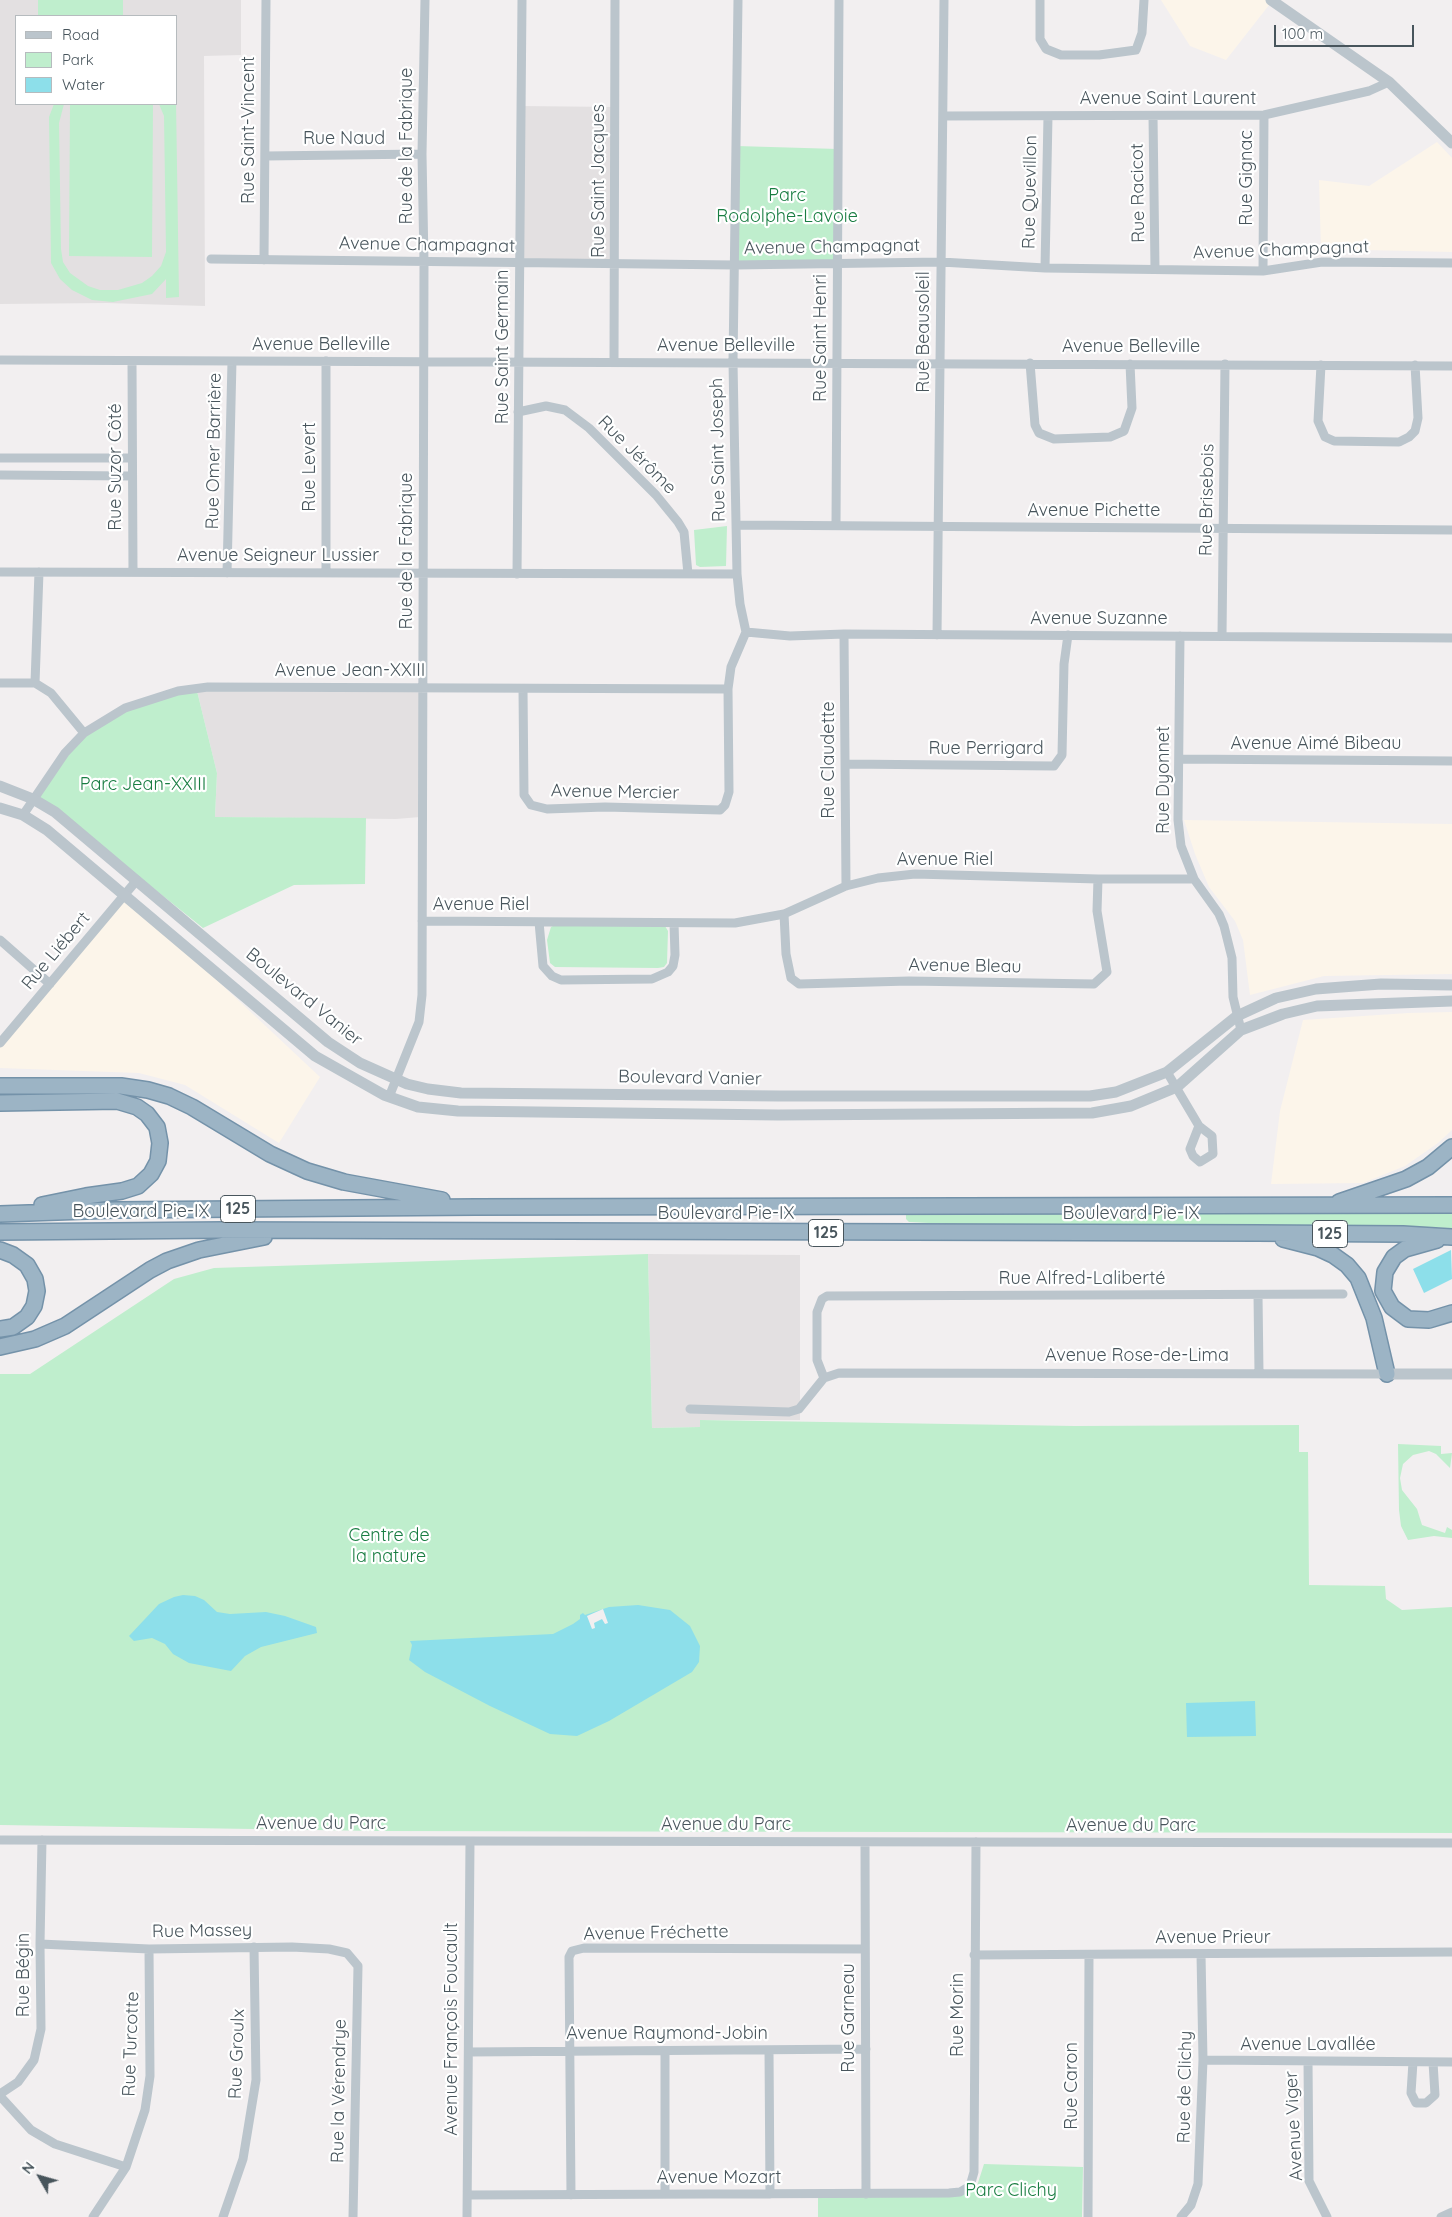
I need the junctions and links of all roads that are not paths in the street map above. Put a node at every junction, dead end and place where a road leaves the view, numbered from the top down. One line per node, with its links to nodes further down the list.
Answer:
1 (266, 0): 18 (street, Rue Saint-Vincent)
2 (425, 0): 17 (street, Rue de la Fabrique)
3 (522, 0): 23 (street, Rue Saint Germain)
4 (615, 0): 26 (street, Rue Saint Jacques)
5 (738, 0): 27 (street, Rue Saint Joseph)
6 (840, 0): 24 (street, Rue Saint Henri)
7 (944, 0): 13 (street, Rue Beausoleil)
8 (1040, 0): 9 (street)
9 (1144, 0)
10 (1271, 0): 11 (street)
11 (1389, 82): 12 (street, Avenue Saint Laurent); 16 (street)
12 (1264, 115): 15 (street, Avenue Saint Laurent); 30 (street, Rue Gignac)
13 (943, 116): 14 (street, Avenue Saint Laurent); 22 (street, Rue Beausoleil)
14 (1048, 116): 15 (street, Avenue Saint Laurent); 28 (street, Rue Quevillon)
15 (1153, 116): 29 (street, Rue Racicot)
16 (1452, 143)
17 (422, 154): 18 (street, Rue Naud); 21 (street, Rue de la Fabrique)
18 (266, 156): 20 (street, Rue Saint-Vincent)
19 (211, 259): 20 (street, Avenue Champagnat)
20 (264, 260): 21 (street, Avenue Champagnat)
21 (424, 262): 23 (street, Avenue Champagnat); 35 (street, Rue de la Fabrique)
22 (941, 262): 24 (street, Avenue Champagnat); 28 (street, Avenue Champagnat); 40 (street, Rue Beausoleil)
23 (520, 263): 26 (street, Avenue Champagnat); 36 (street, Rue Saint Germain)
24 (838, 263): 27 (street, Avenue Champagnat); 39 (street, Rue Saint Henri)
25 (1452, 263): 30 (street, Avenue Champagnat)
26 (615, 264): 27 (street, Avenue Champagnat); 37 (street, Rue Saint Jacques)
27 (735, 265): 38 (street, Rue Saint Joseph)
28 (1045, 268): 29 (street, Avenue Champagnat)
29 (1156, 270): 30 (street, Avenue Champagnat)
30 (1263, 271)
31 (0, 360): 34 (street, Avenue Belleville)
32 (232, 361): 33 (street, Avenue Belleville); 34 (street, Avenue Belleville); 60 (street, Rue Omer Barrière)
33 (326, 361): 35 (street, Avenue Belleville); 61 (street, Rue Levert)
34 (132, 362): 49 (street, Rue Suzor Côté)
35 (424, 362): 36 (street, Avenue Belleville); 62 (street, Rue de la Fabrique)
36 (519, 362): 37 (street, Avenue Belleville); 47 (street, Rue Saint Germain)
37 (614, 362): 38 (street, Avenue Belleville)
38 (733, 362): 39 (street, Avenue Belleville); 52 (street, Rue Saint Joseph)
39 (838, 362): 40 (street, Avenue Belleville); 53 (street, Rue Saint Henri)
40 (940, 363): 41 (street, Avenue Belleville); 54 (street, Rue Beausoleil)
41 (1030, 363): 42 (street, Avenue Belleville); 42 (street)
42 (1130, 364): 43 (street, Avenue Belleville)
43 (1225, 364): 44 (street, Avenue Belleville); 55 (street, Rue Brisebois)
44 (1321, 365): 45 (street, Avenue Belleville); 45 (street)
45 (1415, 365): 46 (street, Avenue Belleville)
46 (1452, 366)
47 (518, 412): 63 (street, Rue Saint Germain); 64 (street, Rue Jérôme)
48 (0, 458): 49 (street)
49 (132, 458): 51 (street, Rue Suzor Côté)
50 (0, 475): 51 (street)
51 (132, 476): 59 (street, Rue Suzor Côté)
52 (736, 525): 53 (street, Avenue Pichette); 65 (street, Rue Saint Joseph)
53 (836, 526): 54 (street, Avenue Pichette)
54 (938, 526): 55 (street, Avenue Pichette); 68 (street, Rue Beausoleil)
55 (1223, 528): 56 (street, Avenue Pichette); 71 (street, Rue Brisebois)
56 (1452, 530)
57 (0, 572): 58 (street, Avenue Seigneur Lussier)
58 (38, 572): 59 (street, Avenue Seigneur Lussier); 74 (street)
59 (132, 572): 60 (street, Avenue Seigneur Lussier)
60 (228, 572): 61 (street, Avenue Seigneur Lussier)
61 (326, 573): 62 (street, Avenue Seigneur Lussier)
62 (423, 573): 63 (street, Avenue Seigneur Lussier); 75 (street, Rue de la Fabrique)
63 (517, 574): 64 (street, Avenue Seigneur Lussier)
64 (688, 574): 65 (street, Avenue Seigneur Lussier)
65 (737, 574): 66 (street, Rue Saint Joseph)
66 (746, 632): 67 (street, Avenue Suzanne); 77 (street)
67 (844, 634): 68 (street, Avenue Suzanne); 81 (street, Rue Claudette)
68 (937, 635): 69 (street, Avenue Suzanne)
69 (1068, 635): 70 (street, Avenue Suzanne); 81 (street, Rue Perrigard)
70 (1180, 636): 71 (street, Avenue Suzanne); 79 (street, Rue Dyonnet)
71 (1222, 636): 72 (street, Avenue Suzanne)
72 (1452, 638)
73 (0, 683): 74 (street)
74 (35, 683): 78 (street)
75 (423, 687): 76 (street, Avenue Jean-XXIII); 78 (street, Avenue Jean-XXIII); 92 (street, Rue de la Fabrique)
76 (523, 689): 77 (street, Avenue Jean-XXIII); 77 (street, Avenue Mercier)
77 (728, 689)
78 (84, 733): 83 (street, Avenue Jean-XXIII)
79 (1180, 759): 80 (street, Avenue Aimé Bibeau); 87 (street, Rue Dyonnet)
80 (1452, 761)
81 (845, 764): 89 (street, Rue Claudette)
82 (0, 786): 83 (street, Boulevard Vanier)
83 (33, 799): 85 (street, Avenue Jean-XXIII); 88 (street, Boulevard Vanier)
84 (0, 808): 85 (street, Boulevard Vanier)
85 (23, 815): 90 (street, Boulevard Vanier)
86 (1098, 879): 87 (street, Avenue Riel); 89 (street, Avenue Riel); 91 (street, Avenue Bleau)
87 (1194, 879): 99 (street, Rue Dyonnet)
88 (137, 880): 90 (street, Rue Liébert); 103 (street, Boulevard Vanier)
89 (846, 886): 91 (street, Avenue Riel)
90 (125, 894): 96 (street, Rue Liébert); 106 (street, Boulevard Vanier)
91 (784, 914): 94 (street, Avenue Riel)
92 (422, 921): 93 (street, Avenue Riel); 103 (street, Rue de la Fabrique)
93 (539, 922): 94 (street, Avenue Riel); 94 (street, Avenue Riel)
94 (674, 923)
95 (0, 940): 96 (street)
96 (50, 984): 101 (street, Rue Liébert)
97 (1452, 985): 99 (street, Boulevard Vanier)
98 (1452, 1002): 100 (street, Boulevard Vanier)
99 (1236, 1016): 100 (street, Rue Dyonnet); 102 (street, Boulevard Vanier)
100 (1241, 1030): 105 (street, Boulevard Vanier)
101 (0, 1043)
102 (1167, 1072): 103 (street, Boulevard Vanier); 105 (street)
103 (396, 1079): 106 (street, Rue de la Fabrique)
104 (0, 1086): 112 (highway)
105 (1176, 1087): 106 (street, Boulevard Vanier); 108 (street)
106 (389, 1097)
107 (0, 1103): 113 (highway)
108 (1199, 1126)
109 (1452, 1147): 110 (highway)
110 (1324, 1206): 111 (highway, Boulevard Pie-IX / 125); 112 (highway, Boulevard Pie-IX / 125)
111 (1452, 1206)
112 (475, 1207): 113 (highway, Boulevard Pie-IX / 125)
113 (1, 1214)
114 (292, 1230): 115 (highway, Boulevard Pie-IX / 125); 116 (highway, Boulevard Pie-IX / 125); 123 (highway)
115 (0, 1232)
116 (1257, 1233): 117 (highway, Boulevard Pie-IX / 125); 125 (highway)
117 (1449, 1237): 121 (highway)
118 (0, 1250): 122 (highway)
119 (1342, 1294): 120 (street, Rue Alfred-Laliberté)
120 (1258, 1295): 124 (street); 127 (street, Rue Alfred-Laliberté)
121 (1452, 1313)
122 (0, 1329)
123 (0, 1347)
124 (1259, 1373): 125 (street, Avenue Rose-de-Lima); 127 (street, Avenue Rose-de-Lima)
125 (1388, 1374): 126 (street, Avenue Rose-de-Lima)
126 (1452, 1374)
127 (824, 1378): 128 (street)
128 (690, 1409)
129 (0, 1840): 130 (street, Avenue du Parc)
130 (42, 1840): 131 (street, Avenue du Parc); 135 (street, Rue Bégin)
131 (470, 1841): 132 (street, Avenue du Parc); 148 (street, Avenue François Foucault)
132 (865, 1842): 133 (street, Avenue du Parc); 138 (street, Rue Garneau)
133 (976, 1842): 134 (street, Avenue du Parc); 142 (street, Rue Morin)
134 (1452, 1843)
135 (40, 1944): 137 (street, Rue Massey); 154 (street, Rue Bégin)
136 (254, 1947): 137 (street, Rue Massey); 143 (street, Rue Massey); 164 (street, Rue Groulx)
137 (149, 1948): 155 (street, Rue Turcotte)
138 (865, 1949): 144 (street, Rue Garneau); 146 (street, Avenue Fréchette)
139 (1452, 1952): 140 (street, Avenue Prieur)
140 (1201, 1954): 141 (street, Avenue Prieur); 149 (street, Rue de Clichy)
141 (1089, 1955): 142 (street, Avenue Prieur); 167 (street, Rue Caron)
142 (974, 1956): 156 (street, Rue Morin)
143 (358, 1966): 165 (street, Rue la Vérendrye)
144 (866, 2049): 145 (street, Avenue Raymond-Jobin); 159 (street, Rue Garneau)
145 (769, 2050): 147 (street, Avenue Raymond-Jobin); 158 (street)
146 (568, 2051): 147 (street, Avenue Raymond-Jobin); 148 (street, Avenue Raymond-Jobin); 161 (street, Avenue Fréchette)
147 (666, 2051): 157 (street)
148 (469, 2052): 160 (street, Avenue François Foucault)
149 (1203, 2060): 150 (street, Avenue Lavallée); 168 (street, Rue de Clichy)
150 (1308, 2061): 151 (street, Avenue Lavallée); 169 (street, Avenue Viger)
151 (1413, 2062): 152 (street, Avenue Lavallée); 152 (street)
152 (1433, 2062): 153 (street, Avenue Lavallée)
153 (1452, 2062)
154 (0, 2095): 155 (street)
155 (126, 2167): 163 (street, Rue Turcotte)
156 (970, 2186): 159 (street, Avenue Mozart)
157 (666, 2194): 158 (street, Avenue Mozart); 161 (street, Avenue Mozart)
158 (770, 2194): 159 (street, Avenue Mozart)
159 (866, 2194)
160 (468, 2195): 161 (street, Avenue Mozart); 166 (street, Avenue François Foucault)
161 (571, 2195)
162 (1452, 2212): 170 (street)
163 (93, 2217)
164 (223, 2217)
165 (353, 2217)
166 (467, 2217)
167 (1088, 2217)
168 (1181, 2217)
169 (1327, 2217)
170 (1440, 2217)

